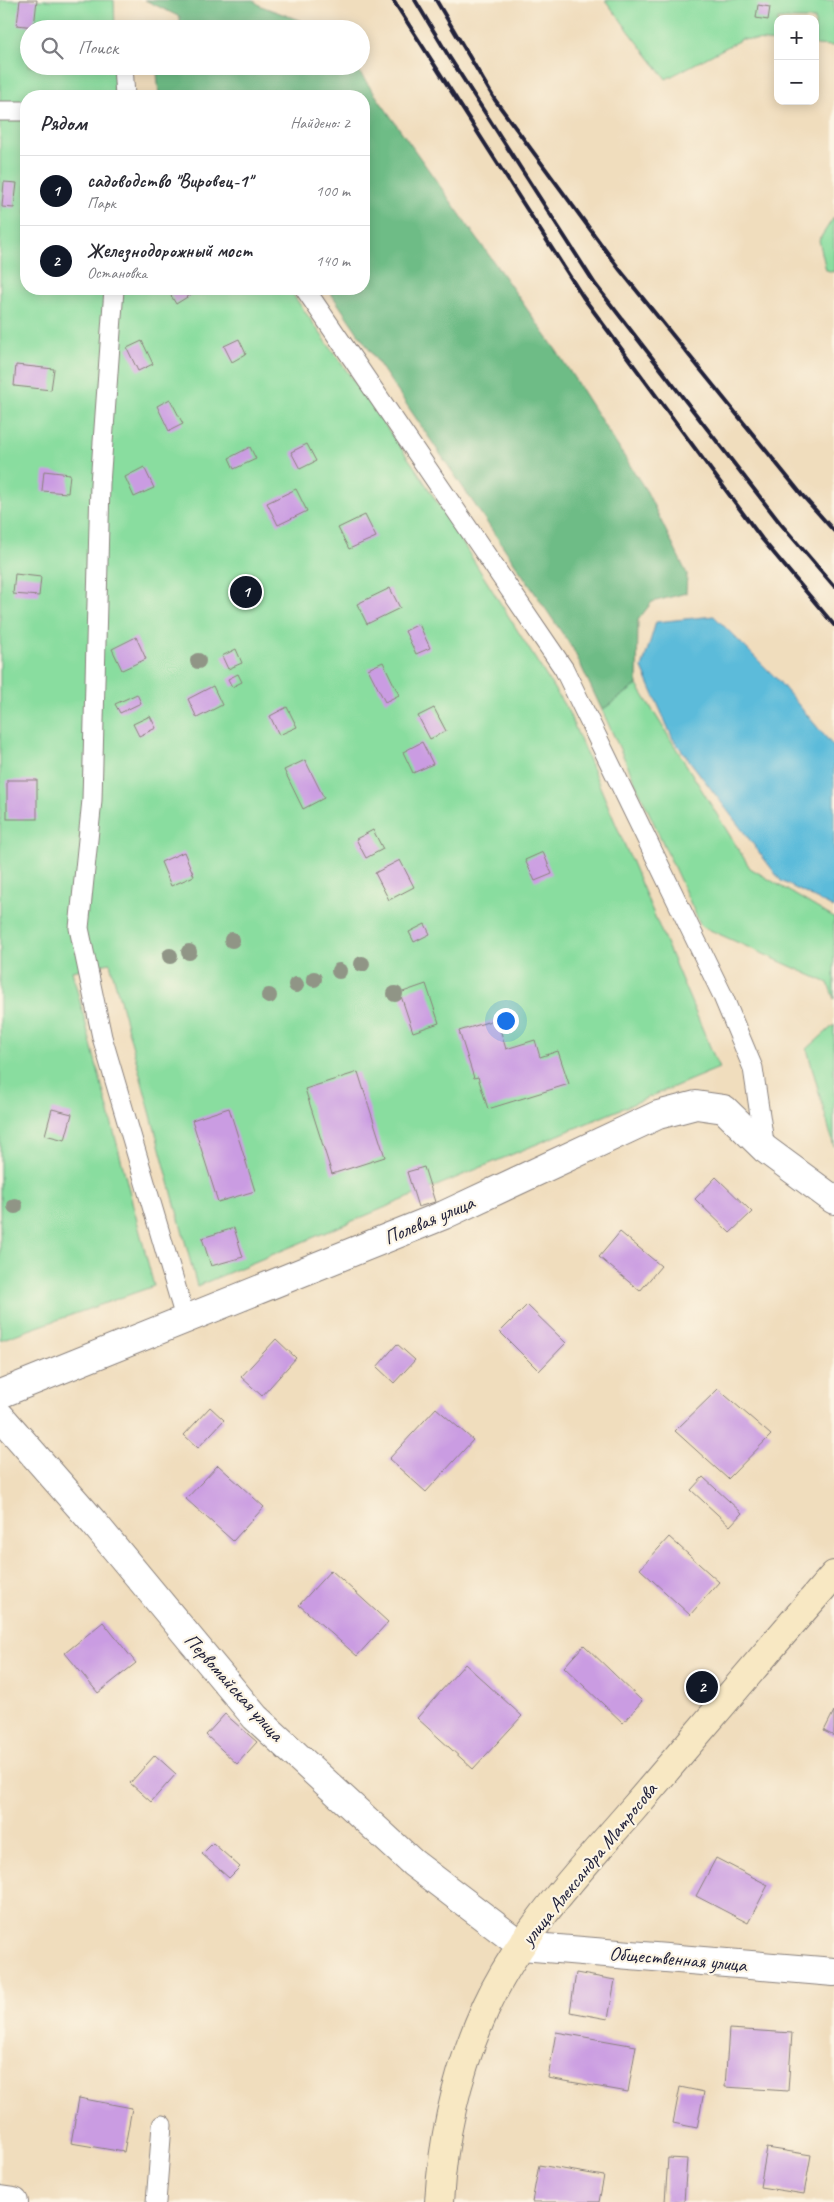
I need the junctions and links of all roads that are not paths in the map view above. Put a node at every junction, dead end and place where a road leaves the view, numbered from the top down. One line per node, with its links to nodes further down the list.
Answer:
1 (124, 75): 2 (lane)
2 (125, 90)
3 (0, 111): 4 (lane)
4 (20, 111)
5 (114, 295): 9 (lane)
6 (308, 295): 7 (lane)
7 (765, 1149): 8 (street, Полевая улица); 9 (street, Полевая улица)
8 (834, 1200)
9 (186, 1321): 10 (street, Полевая улица)
10 (0, 1394)
11 (0, 1416): 13 (street, Первомайская улица)
12 (834, 1575): 13 (main road, улица Александра Матросова)
13 (522, 1946): 14 (street, Общественная улица); 19 (main road, улица Александра Матросова)
14 (834, 1972)
15 (162, 2125): 18 (lane)
16 (0, 2200): 17 (street)
17 (14, 2202)
18 (156, 2202)
19 (439, 2202)

